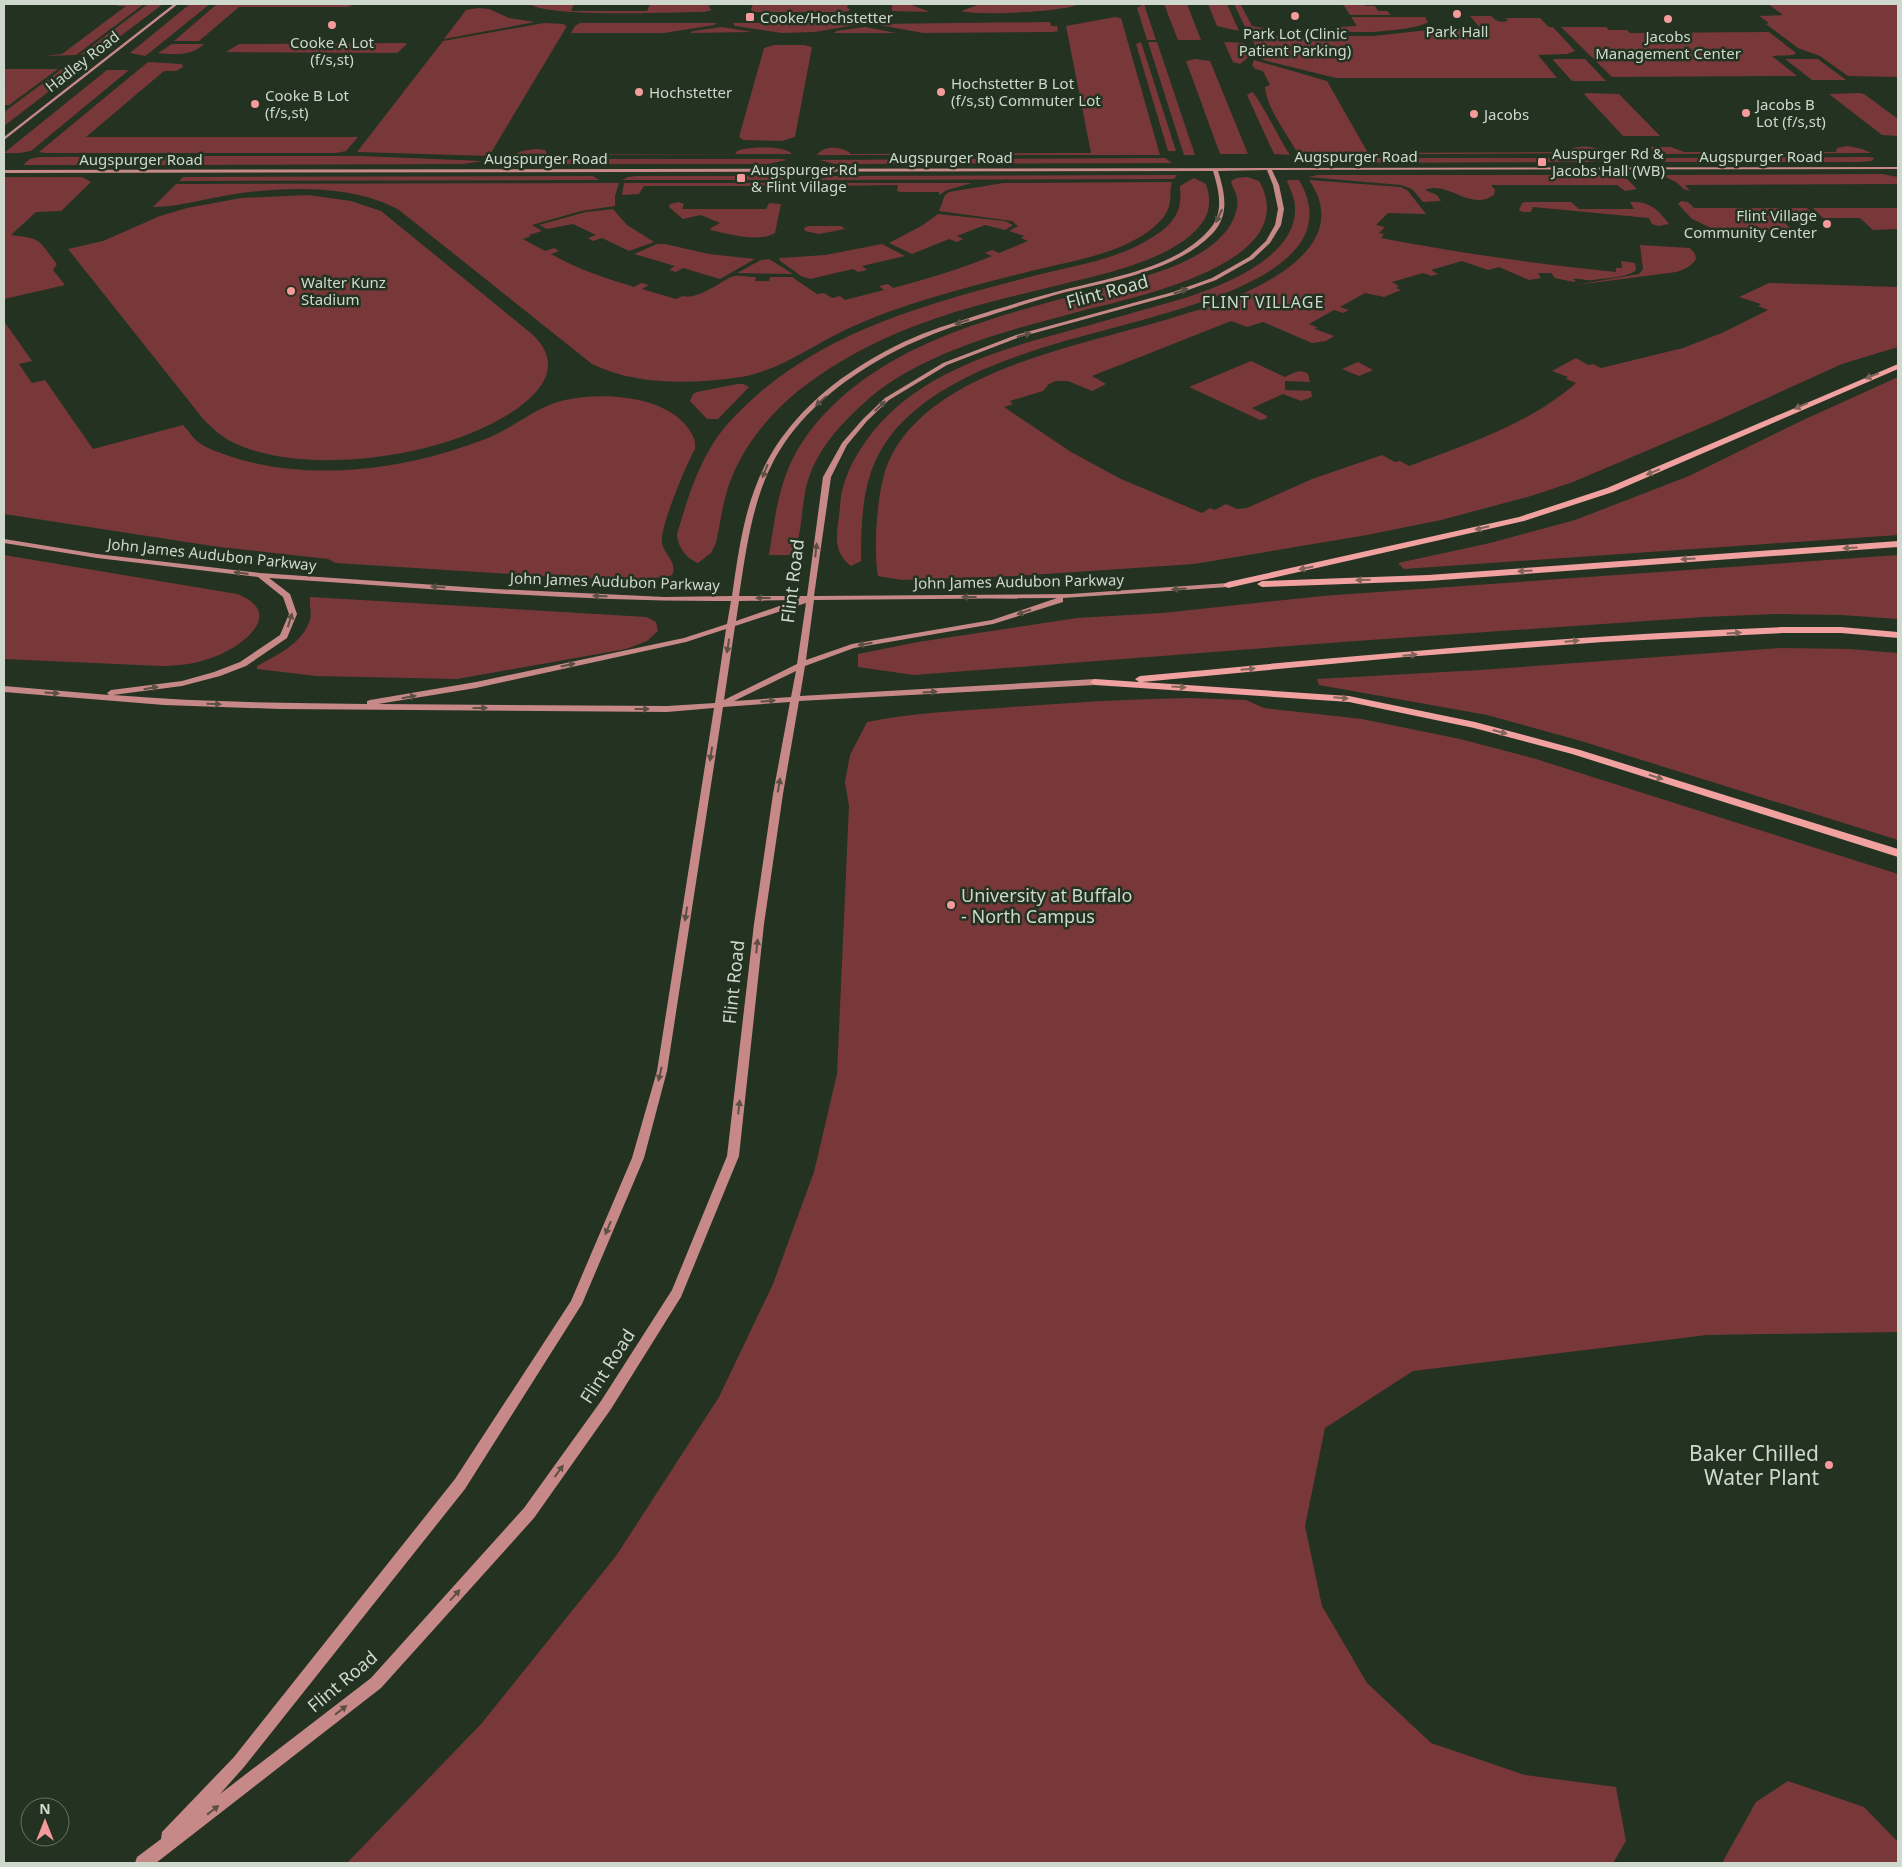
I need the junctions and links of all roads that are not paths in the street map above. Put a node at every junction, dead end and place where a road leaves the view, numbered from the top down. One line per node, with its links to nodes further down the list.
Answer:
1 (176, 4): 2 (street, Hadley Road)
2 (4, 138)
3 (1898, 168): 5 (street, Augspurger Road)
4 (1215, 169): 5 (street, Augspurger Road); 6 (street, Augspurger Road); 13 (street, Flint Road, one-way to 13)
5 (1269, 169): 14 (street, Flint Road, one-way to 5)
6 (4, 171)
7 (1898, 366): 11 (main road, one-way to 11)
8 (4, 541): 10 (street, John James Audubon Parkway, one-way to 8)
9 (1898, 544): 11 (main road, one-way to 11)
10 (260, 575): 13 (street, John James Audubon Parkway, one-way to 10); 20 (street, one-way to 10)
11 (1228, 585): 12 (street, John James Audubon Parkway, one-way to 12)
12 (1070, 596): 14 (street, John James Audubon Parkway, one-way to 14); 17 (street, one-way to 17)
13 (736, 598): 14 (street, John James Audubon Parkway, one-way to 13); 15 (street, Flint Road)
14 (811, 598): 15 (street); 17 (street, Flint Road)
15 (732, 625): 22 (street, Flint Road, one-way to 22); 23 (street, one-way to 15)
16 (1898, 635): 18 (main road, one-way to 16)
17 (801, 665): 21 (street, Flint Road); 22 (street)
18 (1095, 682): 21 (street, one-way to 18); 24 (main road, one-way to 24)
19 (4, 689): 20 (street, one-way to 20)
20 (85, 695): 23 (street, one-way to 23)
21 (794, 699): 22 (street, one-way to 21); 25 (street, Flint Road, one-way to 21)
22 (719, 705): 23 (street, one-way to 22); 25 (street, Flint Road, one-way to 25)
23 (343, 708)
24 (1898, 853)
25 (145, 1862)

